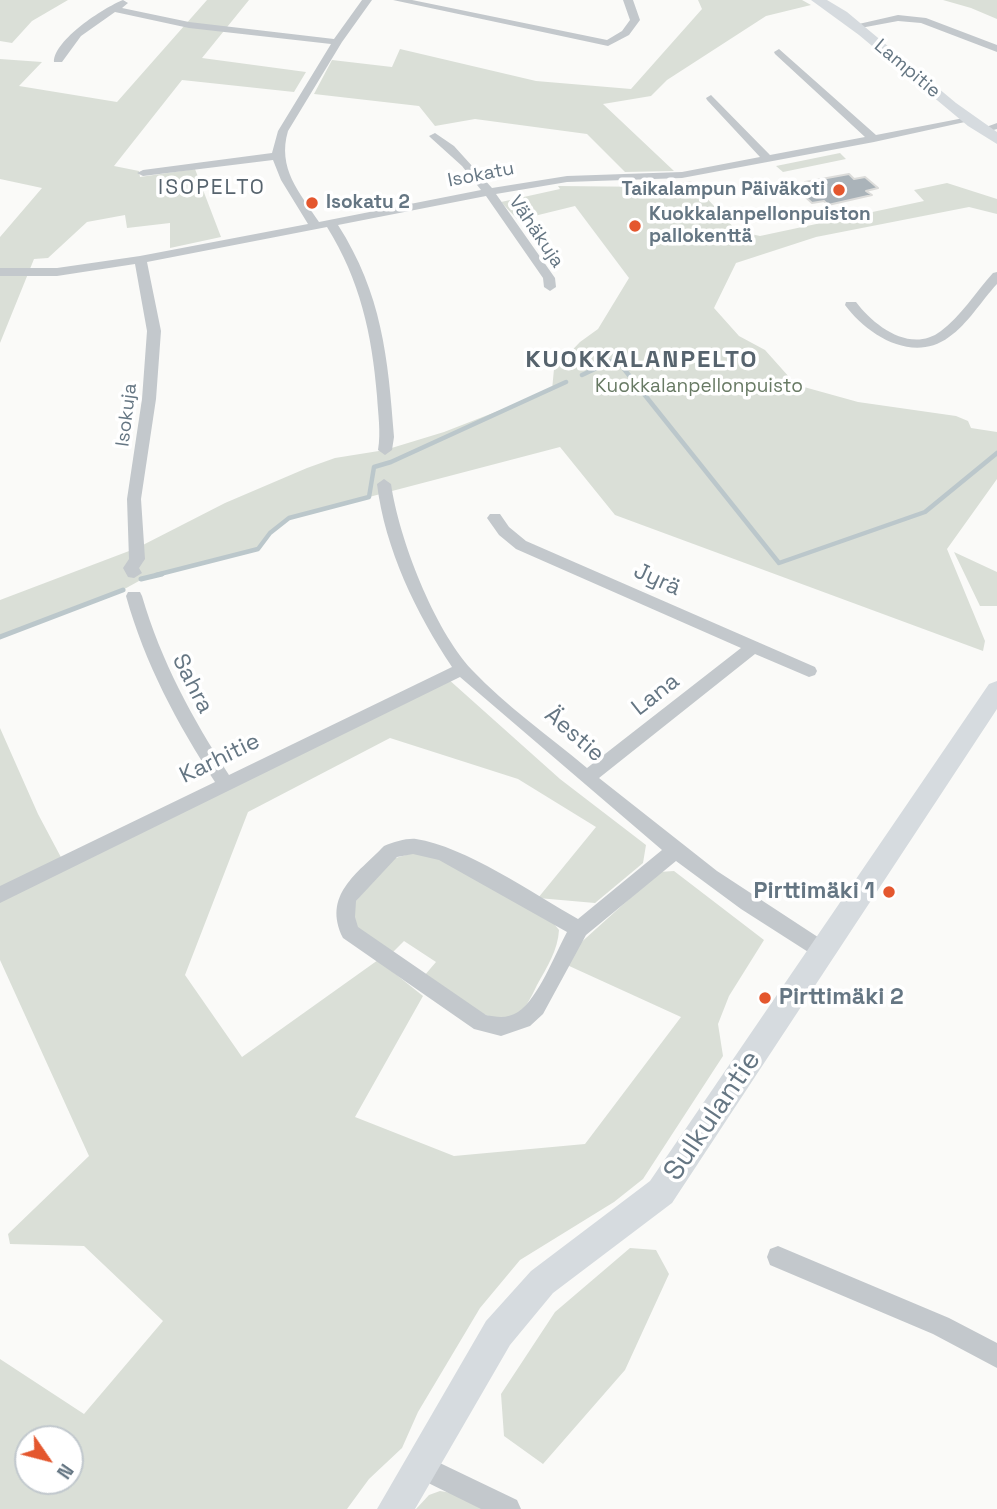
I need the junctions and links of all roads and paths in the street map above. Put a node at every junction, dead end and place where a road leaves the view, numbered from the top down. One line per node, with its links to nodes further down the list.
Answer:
1 (128, 0): 6 (street)
2 (367, 0): 8 (street)
3 (398, 0): 4 (street)
4 (628, 0)
5 (818, 0): 7 (main road, Lampitie)
6 (114, 9): 8 (street); 11 (street)
7 (855, 26): 9 (street); 13 (main road, Lampitie)
8 (337, 42): 17 (street)
9 (997, 49)
10 (779, 52): 16 (street)
11 (58, 60)
12 (711, 98): 18 (street)
13 (969, 120): 14 (main road, Lampitie); 16 (street, Isokatu)
14 (992, 132)
15 (435, 136): 20 (street, Vähäkuja)
16 (874, 139): 18 (street, Isokatu)
17 (278, 156): 19 (street); 22 (street)
18 (768, 159): 20 (street, Isokatu)
19 (143, 173)
20 (489, 193): 21 (street, Isokatu); 26 (street, Vähäkuja)
21 (331, 224): 22 (street, Isokatu); 28 (street)
22 (316, 227): 23 (street, Isokatu)
23 (140, 260): 24 (street, Isokatu); 31 (street, Isokuja)
24 (0, 272)
25 (997, 276): 27 (street)
26 (551, 287)
27 (851, 305)
28 (385, 450)
29 (384, 484): 34 (street, Äestie)
30 (495, 518): 33 (street, Jyrä)
31 (134, 573)
32 (134, 596): 38 (street, Sahra)
33 (753, 647): 35 (street, Jyrä); 37 (street, Lana)
34 (462, 669): 37 (street, Äestie); 38 (street, Karhitie)
35 (809, 671)
36 (997, 690): 42 (main road, Sulkulantie)
37 (587, 778): 39 (street, Äestie)
38 (226, 784): 40 (street, Karhitie)
39 (676, 850): 41 (street); 42 (street, Äestie)
40 (0, 895)
41 (579, 929): 41 (street)
42 (823, 951): 45 (main road, Sulkulantie)
43 (778, 1257): 44 (street)
44 (997, 1356)
45 (419, 1465): 46 (main road, Sulkulantie); 47 (street)
46 (395, 1509)
47 (509, 1509)

